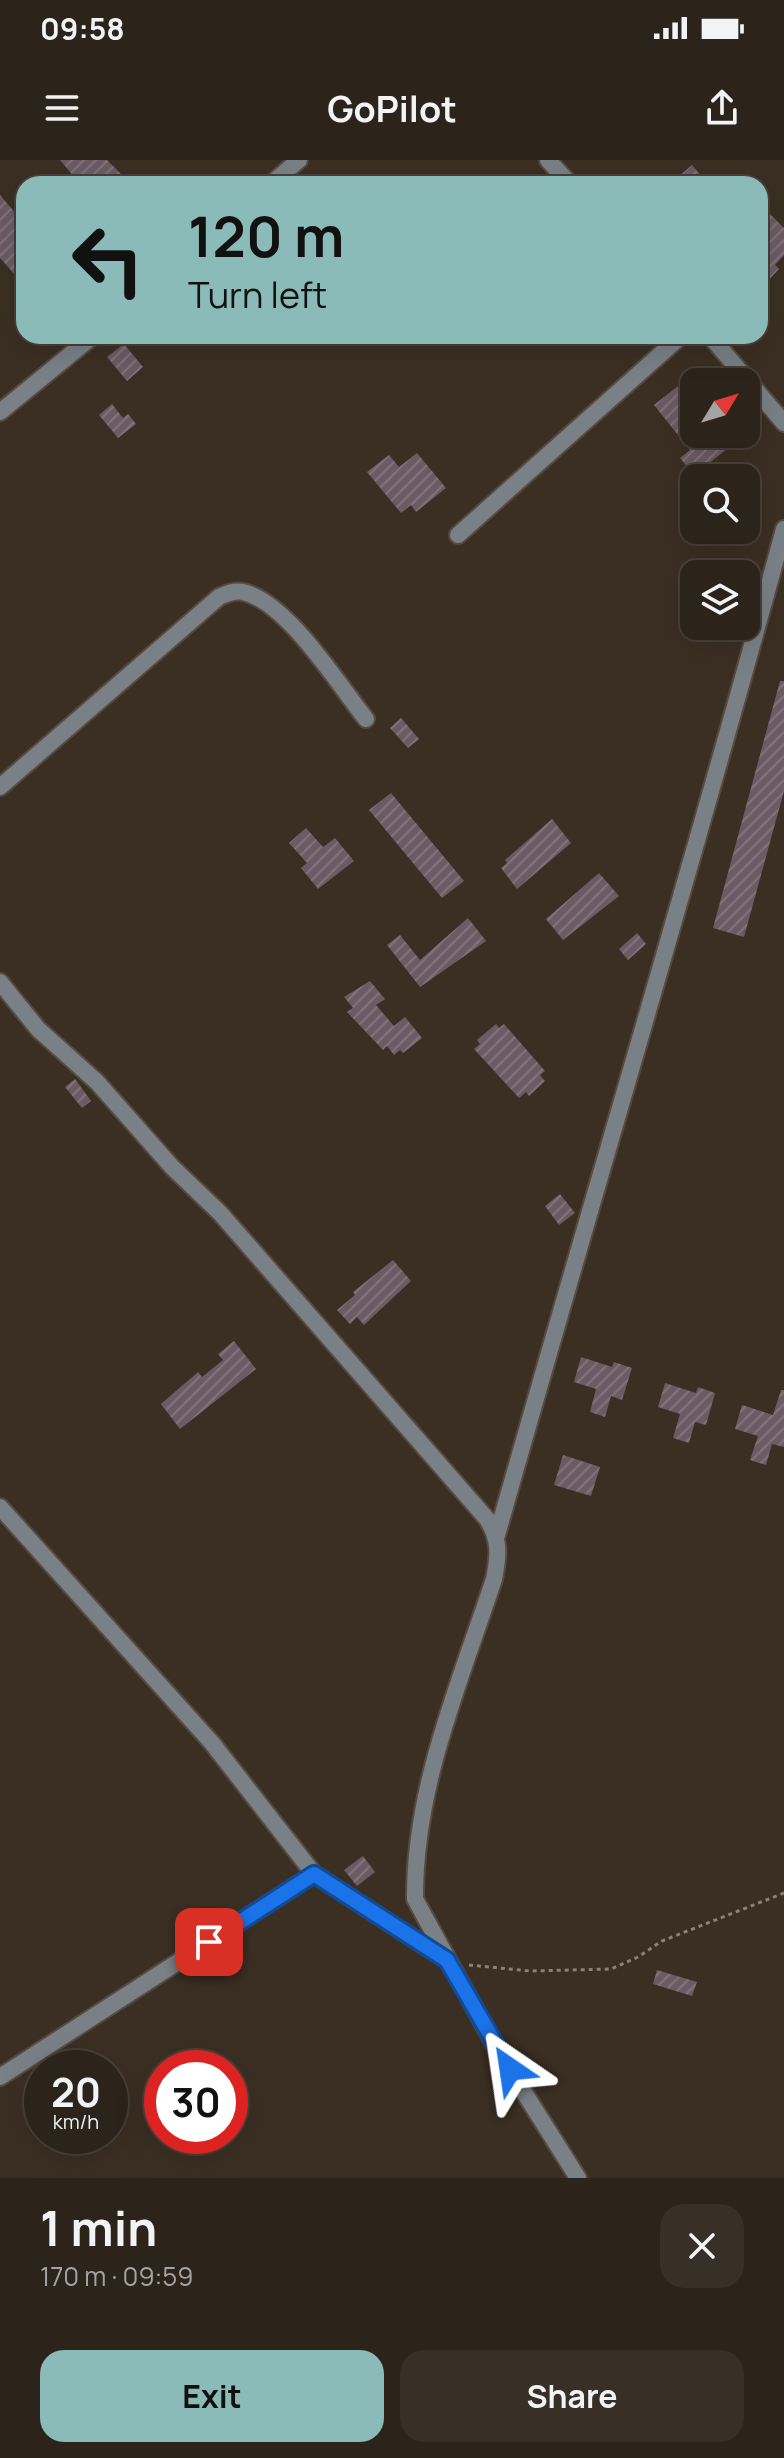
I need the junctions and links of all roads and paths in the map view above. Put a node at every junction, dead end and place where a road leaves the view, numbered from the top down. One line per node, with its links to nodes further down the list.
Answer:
1 (299, 160): 3 (street)
2 (548, 160): 4 (street)
3 (280, 176)
4 (563, 176)
5 (83, 344): 8 (street)
6 (672, 344): 11 (street)
7 (717, 344): 9 (street)
8 (0, 412)
9 (784, 423)
10 (784, 529): 16 (street)
11 (458, 535)
12 (366, 719): 13 (street)
13 (0, 787)
14 (0, 982): 16 (street)
15 (0, 1507): 17 (street)
16 (497, 1535): 19 (street)
17 (314, 1874): 19 (street); 20 (street)
18 (784, 1893): 19 (path)
19 (447, 1960): 21 (street)
20 (0, 2077)
21 (578, 2178)

